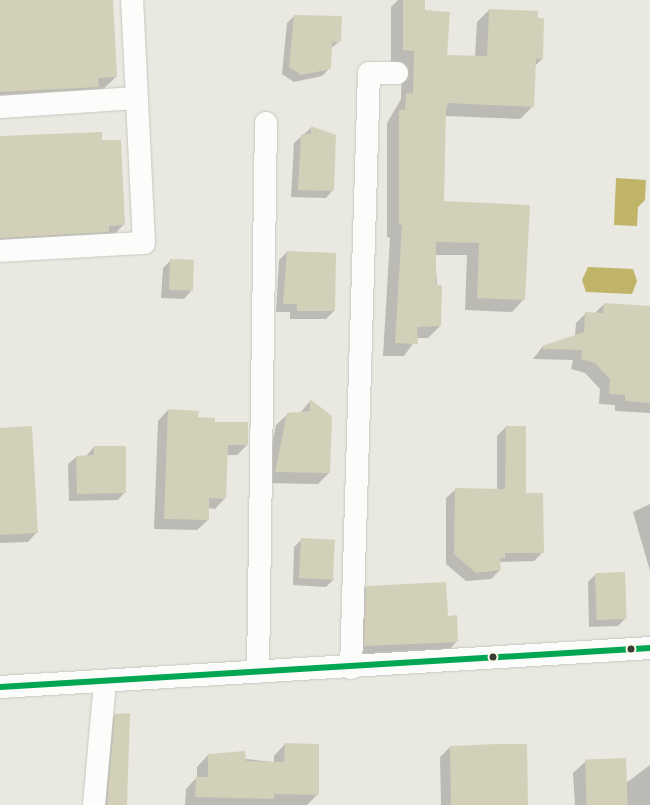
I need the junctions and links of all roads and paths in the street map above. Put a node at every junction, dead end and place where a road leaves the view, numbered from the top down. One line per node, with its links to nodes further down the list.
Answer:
1 (132, 0): 3 (street)
2 (397, 73): 8 (street)
3 (137, 98): 4 (street); 6 (street)
4 (0, 107)
5 (266, 123): 9 (street)
6 (0, 251)
7 (650, 648): 8 (street)
8 (351, 668): 9 (street)
9 (258, 672): 10 (street)
10 (105, 682): 11 (street); 12 (street)
11 (0, 687)
12 (94, 805)

